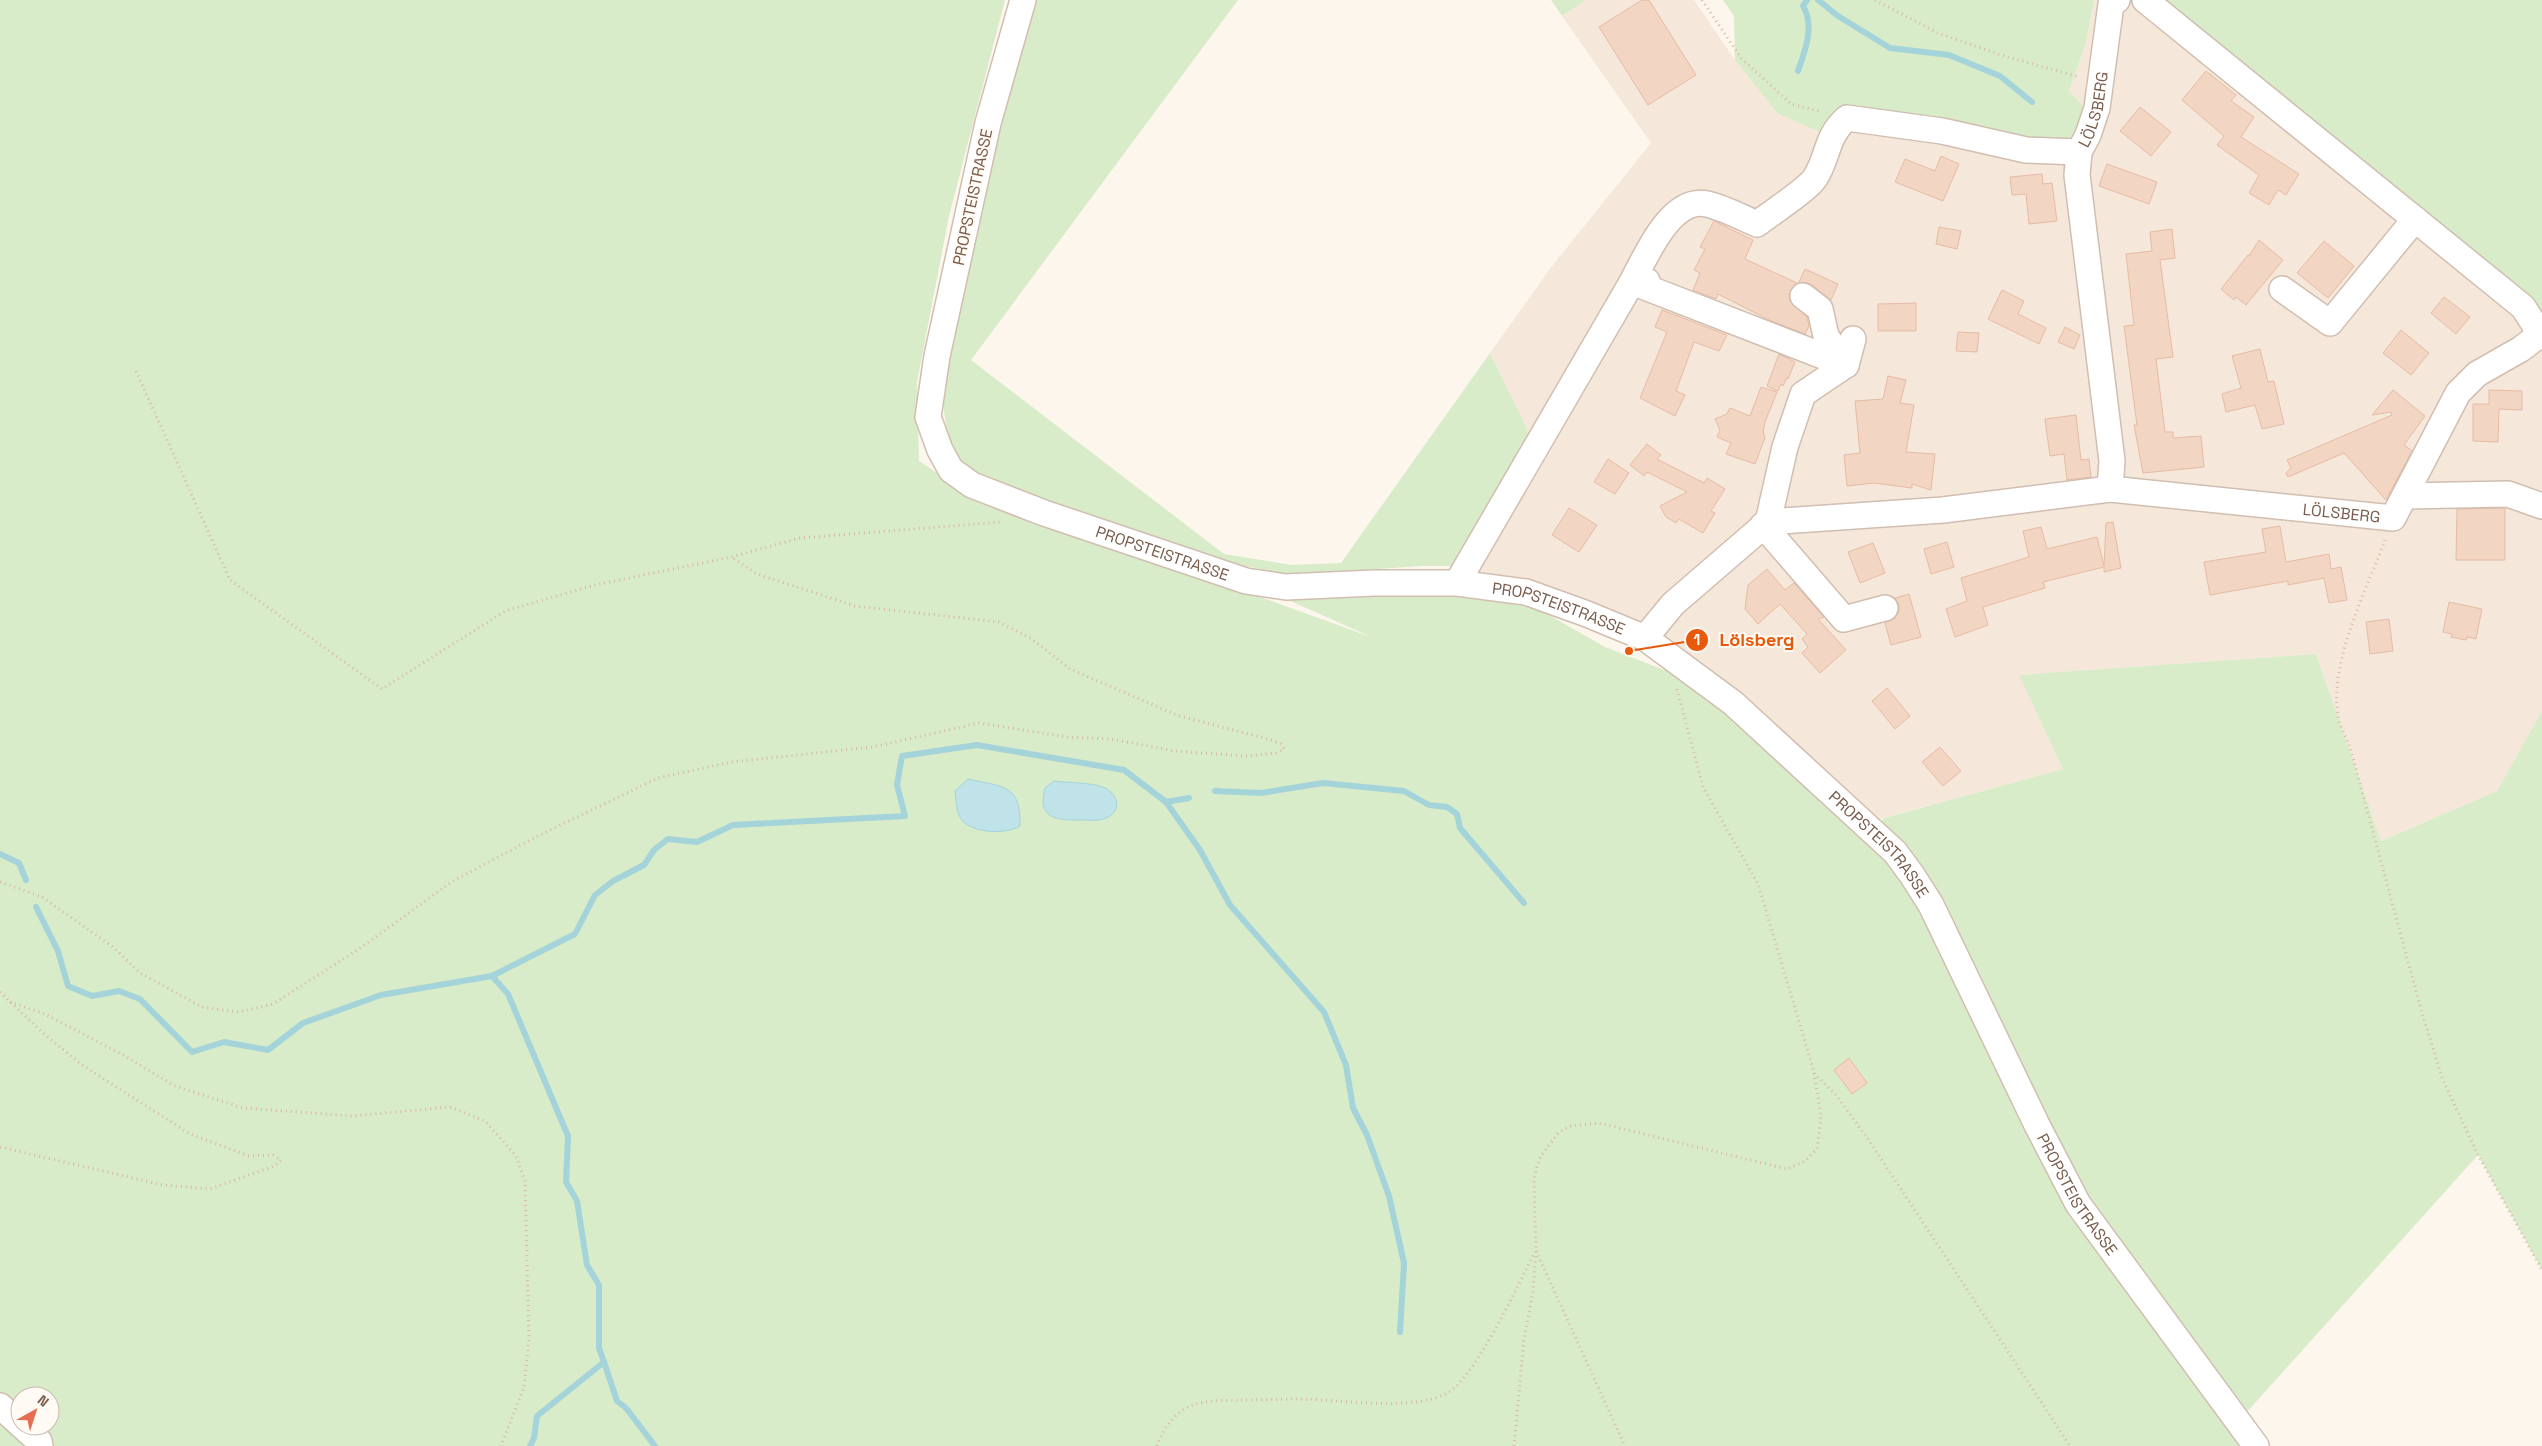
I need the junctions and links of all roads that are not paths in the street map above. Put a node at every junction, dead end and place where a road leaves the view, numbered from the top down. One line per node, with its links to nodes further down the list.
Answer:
1 (1023, 0): 17 (street, PROPSTEISTRASSE)
2 (2117, 0): 4 (street, LÖLSBERG)
3 (2145, 0): 5 (street, LÖLSBERG)
4 (2079, 152): 7 (street); 13 (street, LÖLSBERG)
5 (2415, 219): 8 (street); 10 (street, LÖLSBERG)
6 (1669, 279): 7 (street)
7 (1632, 282): 12 (street); 17 (street)
8 (2282, 289)
9 (1803, 296): 12 (street)
10 (2540, 336): 14 (street, LÖLSBERG)
11 (1854, 339): 12 (street)
12 (1846, 365): 16 (street)
13 (2110, 489): 14 (street, LÖLSBERG); 16 (street, LÖLSBERG)
14 (2405, 496): 15 (street)
15 (2542, 506)
16 (1766, 523): 18 (street); 19 (street)
17 (1457, 582): 19 (street, PROPSTEISTRASSE)
18 (1885, 608)
19 (1645, 638): 22 (street, PROPSTEISTRASSE)
20 (0, 1406): 21 (street)
21 (10, 1415)
22 (2256, 1446)

